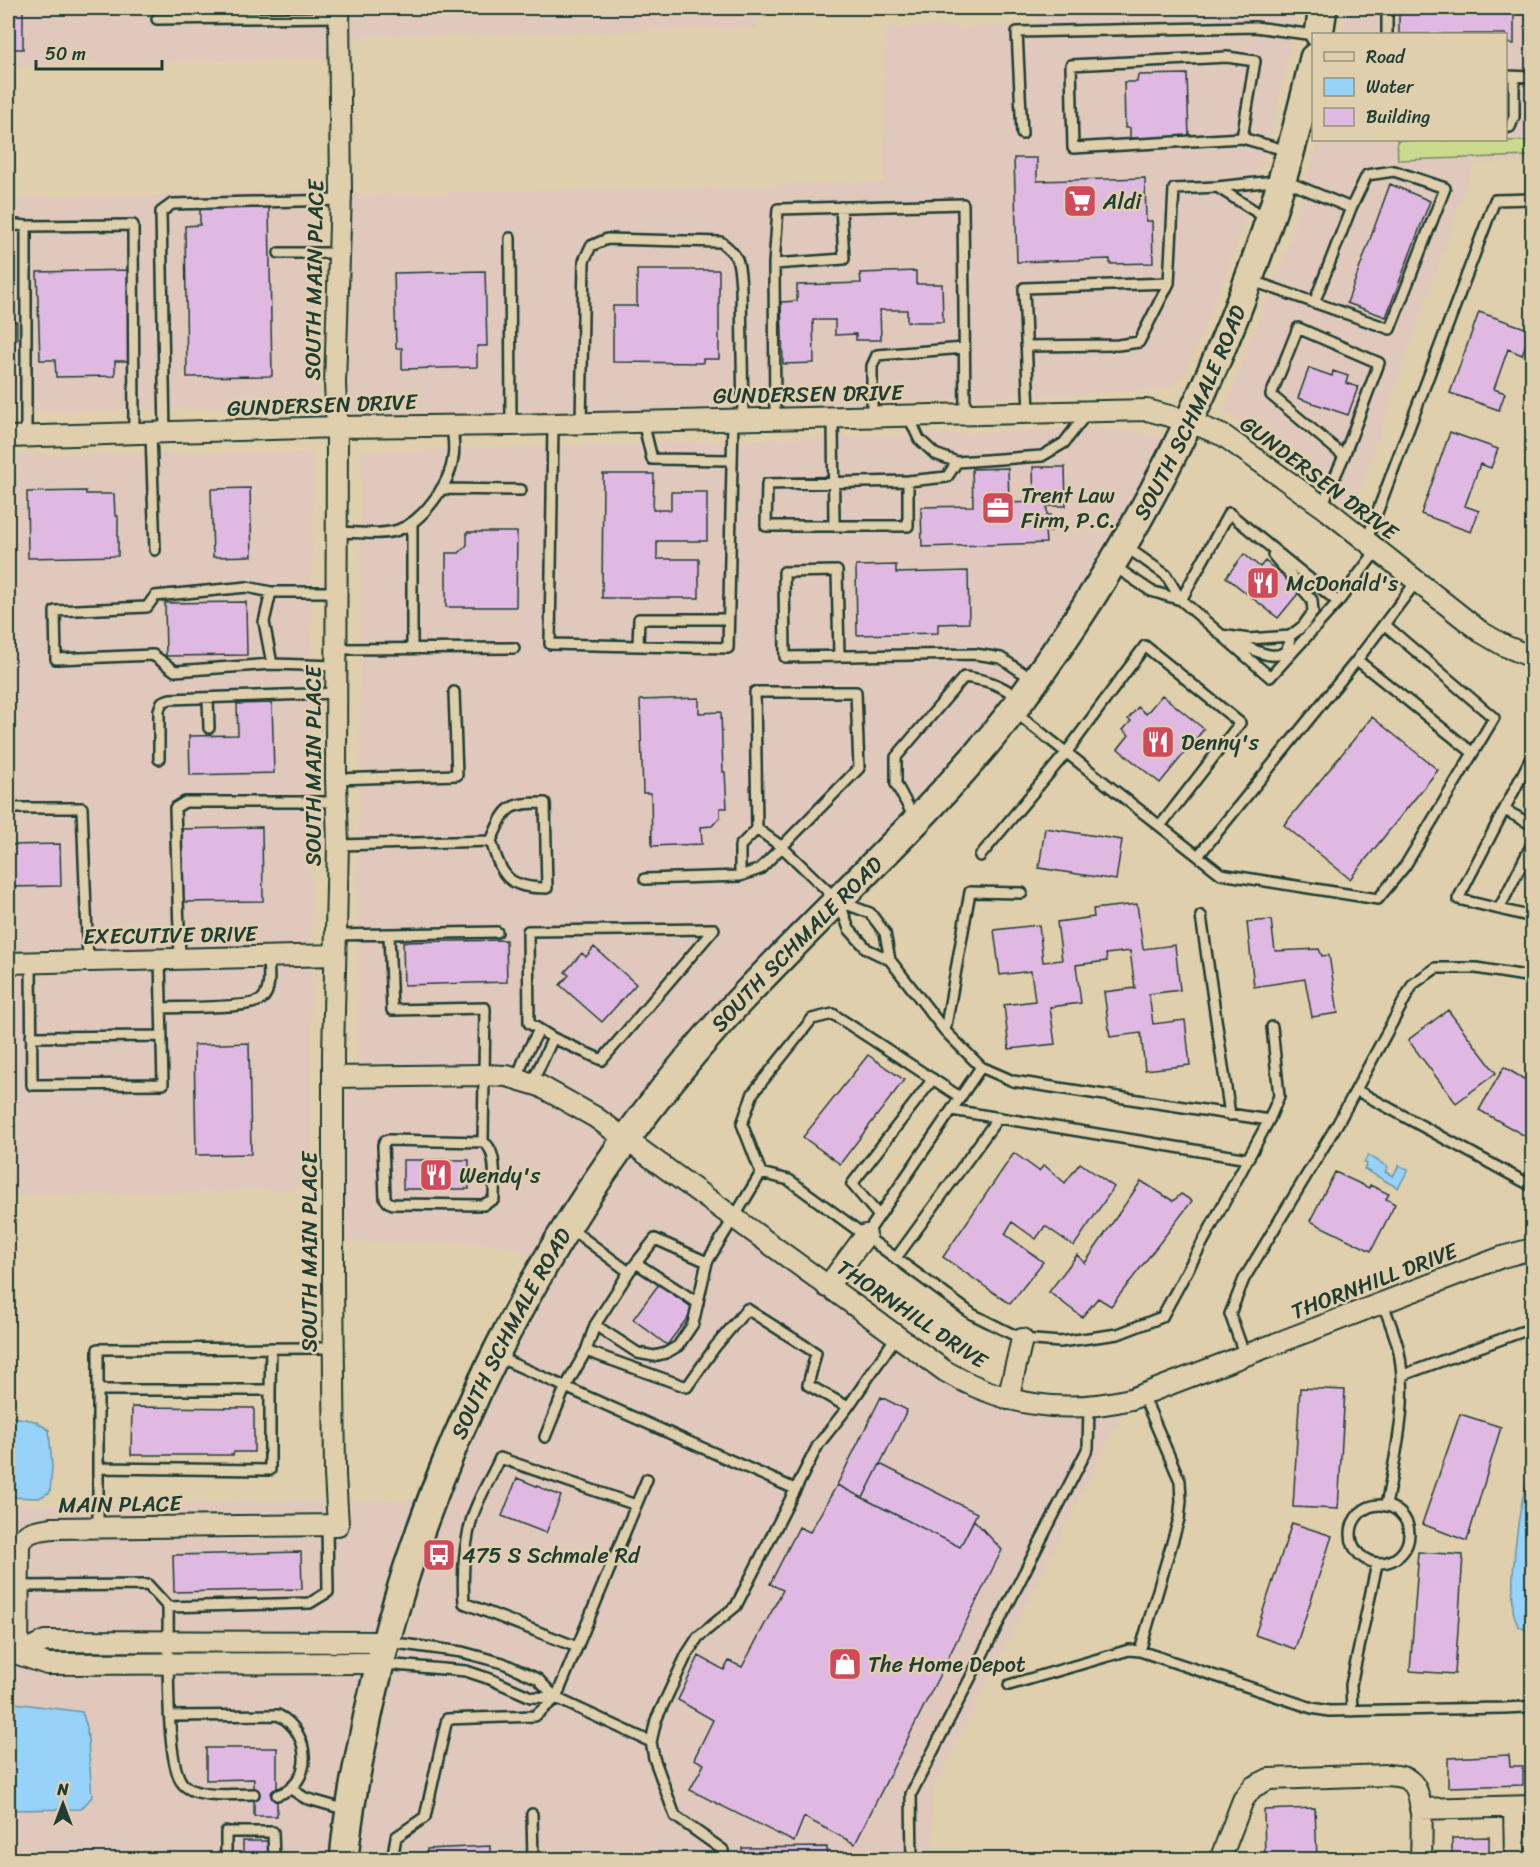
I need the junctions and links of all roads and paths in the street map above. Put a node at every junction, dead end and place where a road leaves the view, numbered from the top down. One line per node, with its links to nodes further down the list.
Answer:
1 (1323, 8): 5 (main road)
2 (1388, 8): 6 (lane)
3 (339, 12): 4 (lane); 18 (street, SOUTH MAIN PLACE)
4 (157, 19)
5 (1319, 33)
6 (1387, 33)
7 (1312, 35): 12 (lane)
8 (1312, 67): 14 (main road, SOUTH SCHMALE ROAD)
9 (1510, 77): 10 (lane); 11 (lane)
10 (1533, 77)
11 (1507, 128)
12 (1022, 134)
13 (1242, 138): 13 (lane); 14 (lane)
14 (1291, 152): 15 (main road, SOUTH SCHMALE ROAD)
15 (1283, 180): 16 (lane); 20 (lane); 21 (main road, SOUTH SCHMALE ROAD)
16 (1217, 188): 21 (lane); 29 (lane)
17 (1533, 199): 62 (lane)
18 (341, 200): 26 (street, SOUTH MAIN PLACE); 48 (lane)
19 (841, 207): 27 (lane); 27 (lane); 32 (lane)
20 (1351, 208): 30 (lane); 30 (lane)
21 (1270, 221): 28 (main road, SOUTH SCHMALE ROAD)
22 (8, 224): 23 (lane)
23 (26, 226): 48 (lane); 49 (lane)
24 (510, 238): 45 (lane)
25 (279, 253): 26 (lane)
26 (339, 253): 47 (street, SOUTH MAIN PLACE)
27 (774, 264): 39 (lane)
28 (1249, 280): 30 (lane); 41 (main road, SOUTH SCHMALE ROAD)
29 (1169, 283): 31 (lane); 31 (lane)
30 (1314, 303)
31 (1026, 346): 34 (lane)
32 (964, 348): 35 (lane); 37 (lane)
33 (1089, 411): 34 (street, GUNDERSEN DRIVE); 41 (street, GUNDERSEN DRIVE); 52 (lane)
34 (1029, 413): 35 (street, GUNDERSEN DRIVE)
35 (965, 414): 36 (street, GUNDERSEN DRIVE)
36 (908, 415): 37 (street, GUNDERSEN DRIVE); 52 (lane)
37 (872, 416): 38 (street, GUNDERSEN DRIVE)
38 (833, 417): 39 (street, GUNDERSEN DRIVE); 54 (lane)
39 (775, 419): 40 (street, GUNDERSEN DRIVE)
40 (738, 420): 42 (street, GUNDERSEN DRIVE); 43 (lane); 51 (lane)
41 (1188, 421): 57 (street, GUNDERSEN DRIVE); 64 (main road, SOUTH SCHMALE ROAD)
42 (643, 422): 43 (street, GUNDERSEN DRIVE); 51 (lane)
43 (581, 423): 44 (street, GUNDERSEN DRIVE)
44 (553, 424): 45 (street, GUNDERSEN DRIVE); 74 (lane)
45 (511, 425): 46 (street, GUNDERSEN DRIVE)
46 (452, 426): 47 (street, GUNDERSEN DRIVE); 55 (lane)
47 (337, 427): 48 (street, GUNDERSEN DRIVE); 60 (street, SOUTH MAIN PLACE)
48 (150, 434): 49 (street, GUNDERSEN DRIVE); 63 (lane)
49 (17, 437)
50 (1344, 456): 50 (lane); 57 (lane)
51 (732, 460): 70 (lane)
52 (957, 462): 53 (lane)
53 (908, 481): 54 (lane); 59 (lane)
54 (834, 482): 59 (lane); 59 (lane)
55 (441, 489): 56 (lane); 58 (lane)
56 (521, 490)
57 (1322, 506): 62 (street, GUNDERSEN DRIVE)
58 (412, 523): 60 (lane); 76 (lane)
59 (834, 526)
60 (337, 532): 67 (street, SOUTH MAIN PLACE)
61 (1256, 536): 68 (lane); 69 (lane); 73 (lane)
62 (1372, 546): 65 (street, GUNDERSEN DRIVE); 69 (lane)
63 (155, 550)
64 (1118, 555): 68 (lane); 68 (lane); 84 (main road, SOUTH SCHMALE ROAD)
65 (1416, 582): 71 (lane); 79 (street, GUNDERSEN DRIVE)
66 (271, 592): 67 (lane); 81 (lane); 81 (lane)
67 (337, 592): 78 (street, SOUTH MAIN PLACE)
68 (1181, 600): 72 (lane)
69 (1338, 602): 72 (lane)
70 (728, 619): 74 (lane); 74 (lane)
71 (1384, 624): 80 (lane); 88 (lane)
72 (1221, 635): 73 (lane); 73 (lane)
73 (1290, 636)
74 (638, 646)
75 (514, 648): 76 (lane)
76 (412, 649): 78 (lane)
77 (839, 656): 77 (lane); 84 (lane)
78 (337, 657): 81 (lane); 83 (street, SOUTH MAIN PLACE)
79 (1533, 657)
80 (1357, 660): 88 (lane); 104 (lane)
81 (272, 664)
82 (454, 692): 91 (lane)
83 (337, 693): 85 (lane); 91 (street, SOUTH MAIN PLACE)
84 (1023, 697): 87 (lane); 95 (main road, SOUTH SCHMALE ROAD); 95 (lane)
85 (208, 698): 86 (lane); 90 (lane)
86 (209, 728)
87 (1066, 753): 97 (lane); 97 (lane); 103 (lane)
88 (1473, 753): 104 (lane)
89 (1533, 756): 94 (lane)
90 (159, 759)
91 (336, 779): 92 (street, SOUTH MAIN PLACE)
92 (336, 802): 101 (street, SOUTH MAIN PLACE); 117 (lane)
93 (8, 808): 119 (lane)
94 (1505, 810): 96 (lane); 109 (lane)
95 (916, 821): 108 (main road, SOUTH SCHMALE ROAD)
96 (1533, 825)
97 (1160, 826): 104 (lane)
98 (758, 829): 102 (lane); 102 (lane); 105 (lane)
99 (491, 841): 99 (lane); 101 (lane)
100 (1533, 844): 109 (lane)
101 (338, 845): 113 (street, SOUTH MAIN PLACE)
102 (782, 847): 105 (lane); 108 (lane)
103 (980, 856)
104 (1198, 856)
105 (740, 876): 106 (lane)
106 (645, 879)
107 (1022, 893): 126 (lane)
108 (838, 901): 118 (lane); 118 (lane); 141 (main road, SOUTH SCHMALE ROAD)
109 (1499, 909): 111 (lane)
110 (1201, 916): 138 (lane)
111 (1533, 916)
112 (497, 932): 114 (lane)
113 (334, 935): 114 (lane); 115 (street, SOUTH MAIN PLACE)
114 (389, 935): 131 (lane)
115 (334, 955): 116 (street, EXECUTIVE DRIVE); 132 (street, SOUTH MAIN PLACE)
116 (268, 957): 117 (street, EXECUTIVE DRIVE); 123 (lane)
117 (170, 960): 119 (street, EXECUTIVE DRIVE); 123 (lane)
118 (890, 960): 126 (lane)
119 (88, 962): 121 (street, EXECUTIVE DRIVE)
120 (8, 963): 121 (street, EXECUTIVE DRIVE)
121 (31, 963): 128 (lane)
122 (1533, 977): 135 (lane)
123 (162, 1008): 127 (lane)
124 (1272, 1027): 140 (lane)
125 (539, 1030): 129 (lane); 129 (lane); 134 (lane)
126 (945, 1031): 130 (lane)
127 (162, 1036): 128 (lane); 128 (lane)
128 (31, 1037)
129 (553, 1038): 134 (lane)
130 (981, 1067): 136 (lane); 138 (lane)
131 (483, 1075): 132 (street, THORNHILL DRIVE); 134 (street, THORNHILL DRIVE); 142 (lane)
132 (333, 1077): 163 (street, SOUTH MAIN PLACE)
133 (933, 1079): 136 (lane); 144 (lane); 146 (lane)
134 (525, 1081): 141 (street, THORNHILL DRIVE)
135 (1356, 1090): 145 (lane); 166 (lane)
136 (960, 1097): 137 (lane)
137 (952, 1110): 139 (lane); 146 (lane)
138 (1230, 1114): 140 (lane)
139 (998, 1118): 143 (lane); 151 (lane)
140 (1269, 1120): 143 (lane)
141 (627, 1138): 147 (street, THORNHILL DRIVE); 148 (main road, SOUTH SCHMALE ROAD)
142 (483, 1142): 142 (lane)
143 (1248, 1160): 161 (lane)
144 (761, 1173): 147 (lane); 149 (lane)
145 (1533, 1186)
146 (879, 1216): 149 (lane)
147 (734, 1220): 152 (lane); 155 (street, THORNHILL DRIVE)
148 (568, 1227): 154 (lane); 165 (main road, SOUTH SCHMALE ROAD)
149 (866, 1235): 151 (lane); 155 (street)
150 (1533, 1249): 157 (street, THORNHILL DRIVE)
151 (896, 1258): 161 (lane)
152 (707, 1262): 153 (lane); 156 (lane)
153 (636, 1263): 154 (lane); 156 (lane)
154 (629, 1272): 158 (lane)
155 (827, 1287): 160 (street, THORNHILL DRIVE)
156 (698, 1303): 158 (lane)
157 (1383, 1303): 166 (street, THORNHILL DRIVE); 167 (lane)
158 (595, 1324): 164 (lane)
159 (1533, 1329): 167 (lane)
160 (896, 1337): 172 (street, THORNHILL DRIVE); 173 (lane)
161 (1023, 1339): 172 (street)
162 (271, 1348): 163 (lane); 169 (lane); 170 (lane)
163 (333, 1348): 181 (street, SOUTH MAIN PLACE)
164 (586, 1351): 168 (lane); 173 (lane)
165 (495, 1355): 168 (lane); 189 (main road, SOUTH SCHMALE ROAD)
166 (1245, 1356): 171 (street, THORNHILL DRIVE)
167 (1402, 1375): 180 (lane)
168 (565, 1388): 175 (lane); 178 (lane)
169 (100, 1390): 170 (lane); 176 (lane)
170 (270, 1390): 176 (lane)
171 (1143, 1395): 174 (street, THORNHILL DRIVE); 188 (lane)
172 (1008, 1399): 174 (street, THORNHILL DRIVE)
173 (848, 1407): 178 (lane)
174 (1089, 1407): 212 (lane)
175 (545, 1437)
176 (98, 1468): 182 (lane)
177 (647, 1479): 179 (lane)
178 (795, 1489): 197 (lane)
179 (636, 1505): 187 (lane); 187 (lane)
180 (1386, 1506): 183 (lane); 183 (lane)
181 (332, 1525): 182 (street, MAIN PLACE); 185 (lane)
182 (98, 1527): 184 (street, MAIN PLACE)
183 (1377, 1564): 195 (lane)
184 (18, 1586): 185 (lane); 190 (street, MAIN PLACE)
185 (168, 1607): 186 (lane)
186 (169, 1641): 189 (street); 190 (street); 191 (lane)
187 (577, 1647): 193 (lane)
188 (1140, 1651): 192 (lane); 195 (lane)
189 (382, 1652): 191 (street); 193 (lane); 193 (lane); 203 (main road, SOUTH SCHMALE ROAD)
190 (13, 1654): 191 (street)
191 (169, 1665): 196 (lane)
192 (1009, 1685)
193 (556, 1698): 197 (lane); 209 (lane)
194 (1533, 1703): 195 (lane)
195 (1352, 1711)
196 (169, 1716): 198 (lane); 199 (lane)
197 (651, 1742): 211 (lane)
198 (291, 1788): 200 (lane); 203 (lane)
199 (254, 1794)
200 (277, 1795)
201 (1523, 1806): 202 (street); 215 (street)
202 (1420, 1809): 213 (street); 214 (street)
203 (349, 1811): 208 (main road, SOUTH SCHMALE ROAD)
204 (532, 1814): 210 (lane)
205 (274, 1859): 206 (lane); 207 (lane)
206 (226, 1860)
207 (288, 1860)
208 (344, 1860)
209 (392, 1860)
210 (533, 1860)
211 (723, 1860)
212 (912, 1860)
213 (1220, 1860)
214 (1421, 1860)
215 (1515, 1860)

